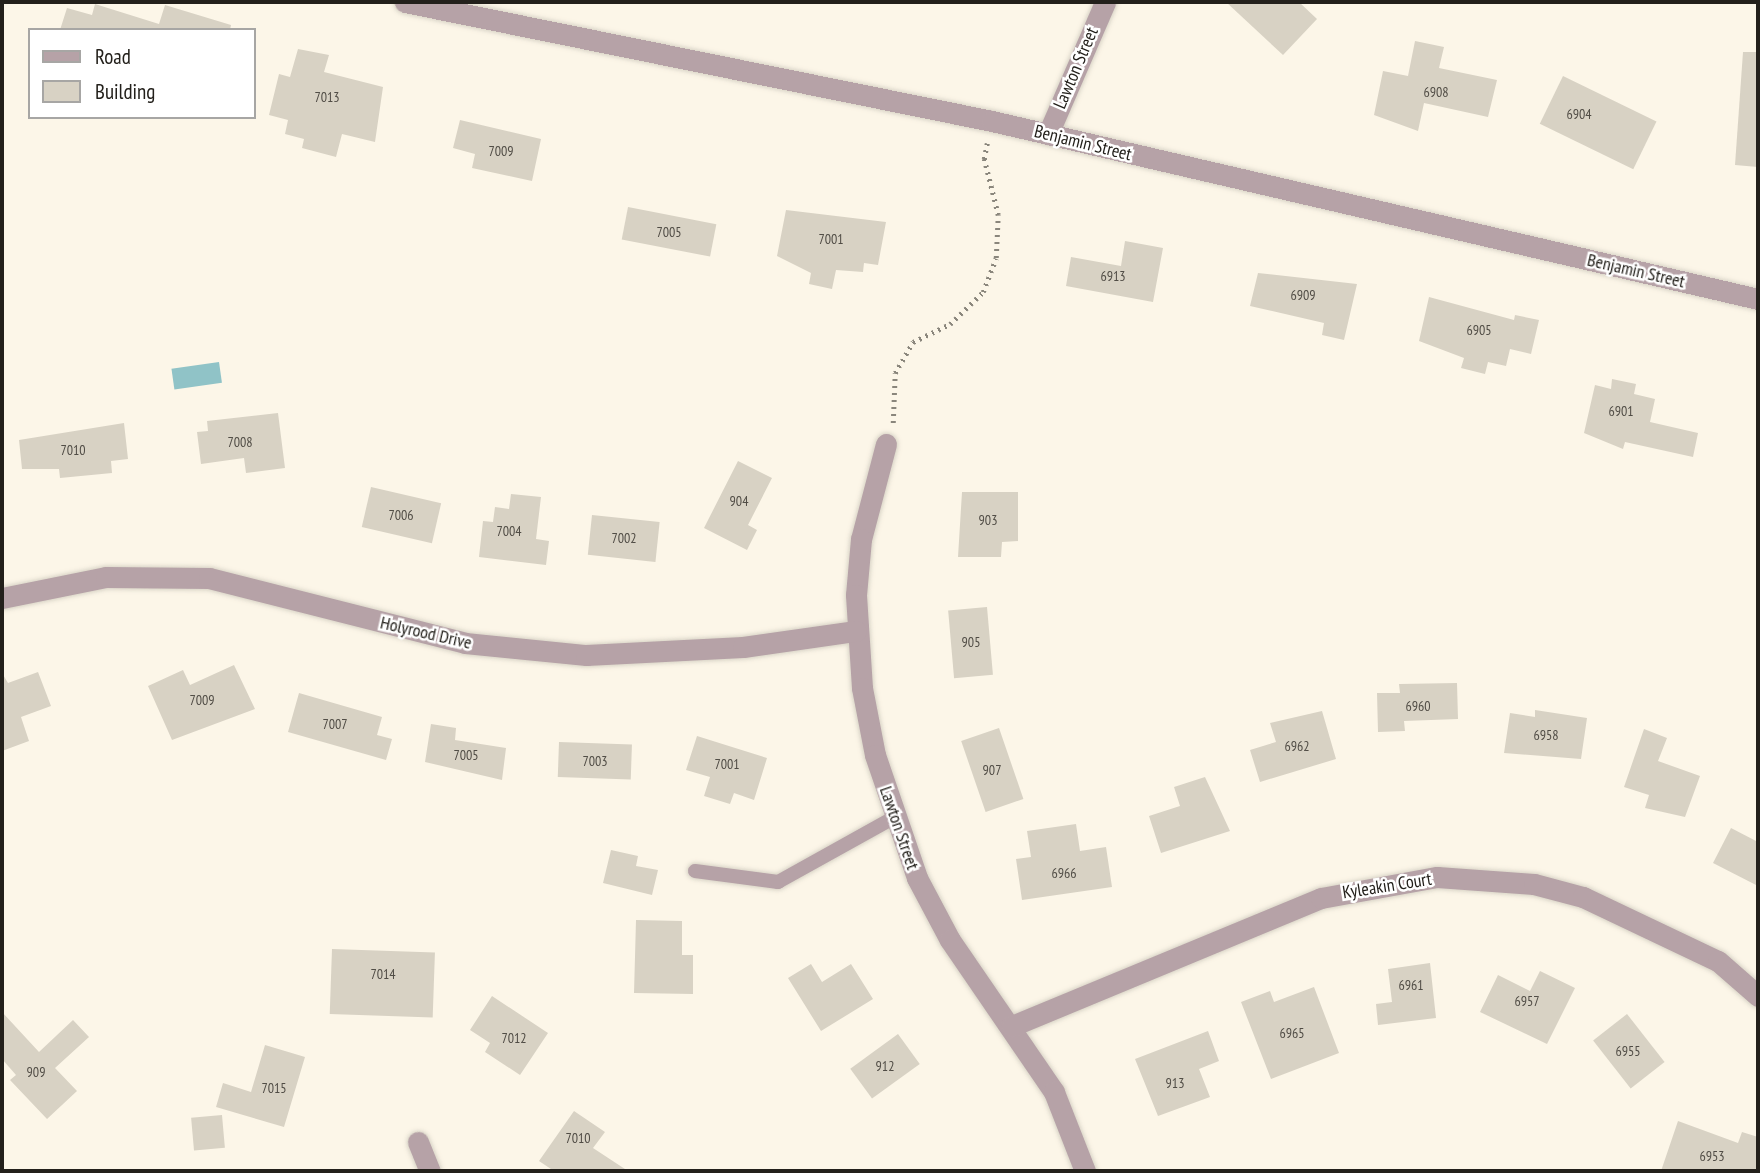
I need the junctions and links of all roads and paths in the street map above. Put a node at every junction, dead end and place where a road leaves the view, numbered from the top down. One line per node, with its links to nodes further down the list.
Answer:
1 (405, 2): 3 (street, Benjamin Street)
2 (1104, 2): 4 (street, Lawton Street)
3 (992, 121): 4 (street, Benjamin Street); 6 (path)
4 (1048, 134): 5 (street, Benjamin Street)
5 (1758, 299)
6 (886, 444): 8 (street, Lawton Street)
7 (2, 598): 8 (street, Holyrood Drive)
8 (856, 631): 9 (street, Lawton Street)
9 (893, 818): 10 (lane); 12 (street, Lawton Street)
10 (695, 871)
11 (1758, 996): 12 (street, Kyleakin Court)
12 (1012, 1026): 15 (street, Lawton Street)
13 (418, 1142): 14 (street)
14 (430, 1171)
15 (1085, 1171)

